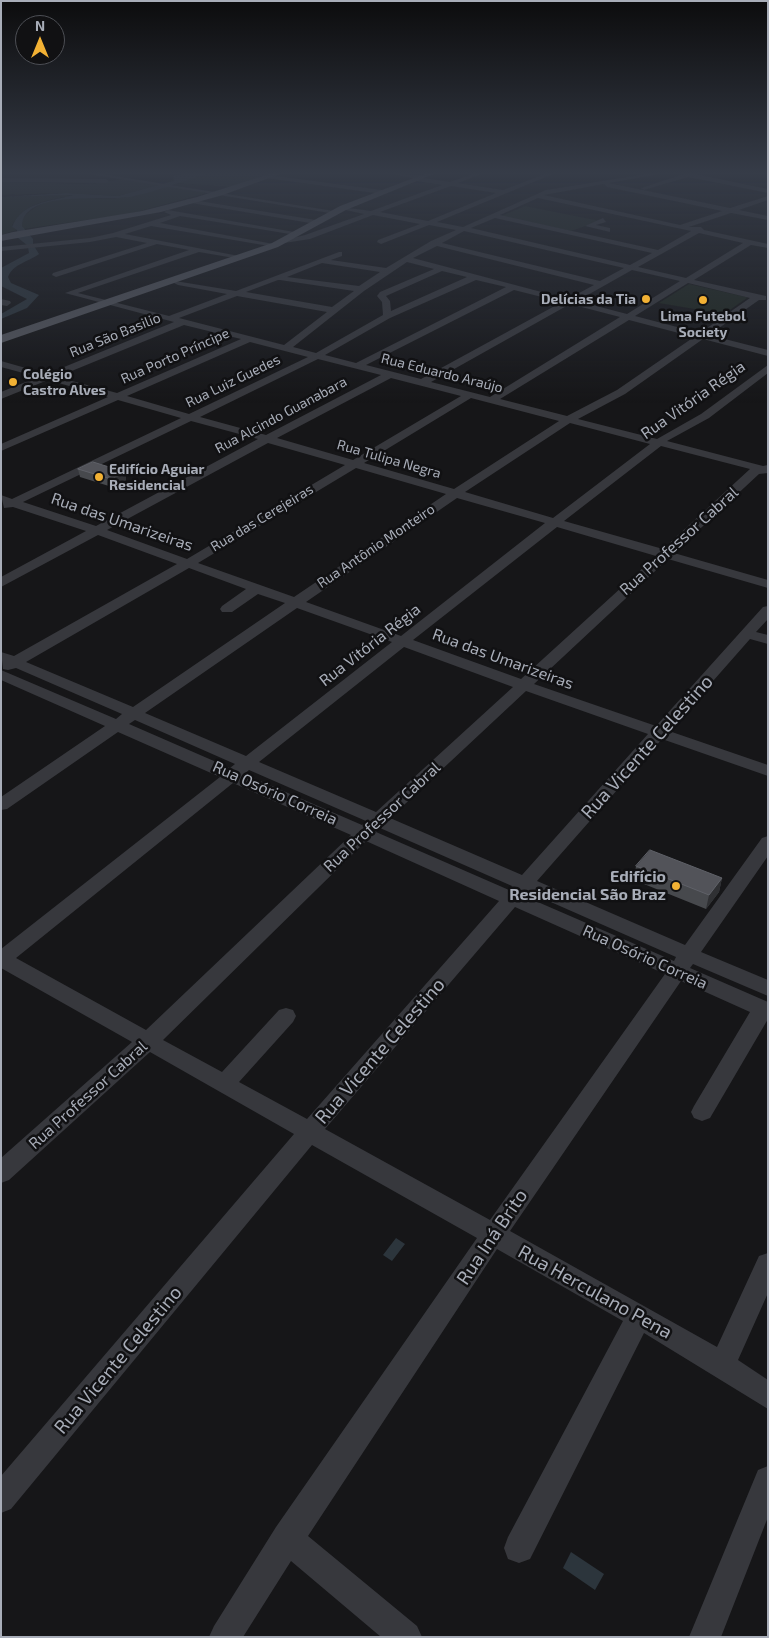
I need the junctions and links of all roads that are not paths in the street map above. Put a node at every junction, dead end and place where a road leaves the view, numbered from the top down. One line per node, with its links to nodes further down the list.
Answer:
1 (99, 250): 14 (street)
2 (133, 250): 14 (street)
3 (196, 250): 26 (street)
4 (200, 250): 15 (street)
5 (265, 250): 15 (main road)
6 (421, 250): 16 (street)
7 (464, 250): 25 (street)
8 (558, 250): 18 (street)
9 (651, 250): 12 (street)
10 (661, 250): 12 (street)
11 (737, 250): 24 (street)
12 (658, 252): 18 (street)
13 (339, 254): 17 (street)
14 (118, 255): 26 (street)
15 (244, 258): 23 (main road)
16 (406, 259): 19 (street); 20 (street)
17 (322, 260): 20 (street); 21 (street)
18 (630, 267): 24 (street); 25 (street)
19 (442, 268): 22 (street); 36 (street)
20 (387, 271): 29 (street)
21 (277, 277): 29 (street); 30 (street)
22 (475, 277): 27 (street); 36 (street, Rua Luiz Guedes)
23 (181, 281): 30 (street); 34 (main road)
24 (688, 281): 31 (street); 37 (street)
25 (601, 284): 33 (street)
26 (90, 285): 34 (street, Rua Eduardo Araújo)
27 (513, 287): 33 (street); 48 (street, Rua Alcindo Guanabara)
28 (763, 287): 31 (street, Rua Antônio Monteiro)
29 (361, 289): 35 (street)
30 (236, 293): 35 (street); 38 (street)
31 (754, 296): 32 (street); 40 (street, Rua Antônio Monteiro)
32 (768, 299)
33 (569, 301): 37 (street); 52 (street)
34 (112, 304): 38 (street, Rua Eduardo Araújo); 41 (main road); 43 (main road)
35 (333, 310): 44 (street)
36 (387, 316): 46 (street, Rua Luiz Guedes)
37 (627, 317): 40 (street); 56 (street)
38 (169, 319): 39 (street, Rua Eduardo Araújo)
39 (184, 322): 42 (street, Rua Eduardo Araújo); 51 (street, Rua São Basilio)
40 (703, 336): 45 (street); 58 (street, Rua Antônio Monteiro)
41 (1, 339)
42 (249, 339): 44 (street, Rua Eduardo Araújo); 55 (street, Rua Porto Príncipe)
43 (1, 345)
44 (286, 348): 46 (street, Rua Eduardo Araújo)
45 (768, 353)
46 (317, 356): 48 (street, Rua Eduardo Araújo); 57 (street, Rua Luiz Guedes)
47 (1, 364): 51 (street, Rua Tulipa Negra)
48 (358, 366): 50 (street, Rua Eduardo Araújo)
49 (768, 368): 60 (street, Rua Vitória Régia)
50 (390, 374): 52 (street, Rua Eduardo Araújo); 59 (street, Rua Alcindo Guanabara)
51 (47, 377): 54 (street, Rua São Basilio); 55 (street, Rua Tulipa Negra)
52 (422, 382): 53 (street, Rua Eduardo Araújo)
53 (471, 394): 56 (street, Rua Eduardo Araújo); 62 (street, Rua das Cerejeiras)
54 (1, 396)
55 (116, 397): 57 (street, Rua Tulipa Negra); 61 (street, Rua Porto Príncipe)
56 (493, 399): 58 (street, Rua Eduardo Araújo)
57 (190, 417): 59 (street, Rua Tulipa Negra); 65 (street, Rua Luiz Guedes)
58 (569, 419): 60 (street, Rua Eduardo Araújo); 64 (street, Rua Antônio Monteiro)
59 (268, 439): 62 (street, Rua Tulipa Negra); 67 (street, Rua Alcindo Guanabara)
60 (660, 444): 63 (street, Rua Eduardo Araújo); 66 (street, Rua Vitória Régia)
61 (1, 448)
62 (352, 464): 64 (street, Rua Tulipa Negra); 69 (street, Rua das Cerejeiras)
63 (767, 470): 68 (street, Rua Professor Cabral)
64 (455, 494): 66 (street, Rua Tulipa Negra); 73 (street, Rua Antônio Monteiro)
65 (5, 503): 67 (street, Rua das Umarizeiras)
66 (555, 522): 68 (street, Rua Tulipa Negra); 78 (street, Rua Vitória Régia)
67 (98, 531): 69 (street, Rua das Umarizeiras); 70 (street, Rua Alcindo Guanabara)
68 (664, 554): 71 (street, Rua Tulipa Negra); 80 (street, Rua Professor Cabral)
69 (187, 564): 72 (street, Rua das Umarizeiras); 79 (street, Rua das Cerejeiras)
70 (1, 583)
71 (768, 584)
72 (257, 588): 73 (street, Rua das Umarizeiras); 74 (street)
73 (295, 601): 78 (street, Rua das Umarizeiras); 81 (street, Rua Antônio Monteiro)
74 (227, 609)
75 (768, 610): 76 (street, Rua Vicente Celestino)
76 (747, 634): 77 (street); 83 (street, Rua Vicente Celestino)
77 (768, 640)
78 (404, 642): 80 (street, Rua das Umarizeiras); 84 (street, Rua Vitória Régia)
79 (5, 665): 81 (street, Rua Osório Correia); 82 (street, Rua Osório Correia)
80 (523, 685): 83 (street, Rua das Umarizeiras); 88 (street, Rua Professor Cabral)
81 (133, 713): 82 (street, Rua Antônio Monteiro); 84 (street, Rua Osório Correia)
82 (116, 724): 86 (street, Rua Osório Correia); 87 (street, Rua Antônio Monteiro)
83 (660, 733): 85 (street, Rua das Umarizeiras); 91 (street, Rua Vicente Celestino)
84 (247, 763): 86 (street, Rua Vitória Régia); 88 (street, Rua Osório Correia)
85 (768, 771)
86 (232, 774): 89 (street, Rua Osório Correia); 92 (street, Rua Vitória Régia)
87 (1, 805)
88 (380, 819): 89 (street, Rua Professor Cabral); 91 (street, Rua Osório Correia)
89 (365, 832): 91 (street, Rua Osório Correia); 96 (street, Rua Professor Cabral)
90 (768, 842): 93 (street, Rua Iná Brito)
91 (518, 891): 93 (street, Rua Osório Correia); 99 (street, Rua Vicente Celestino)
92 (2, 959): 96 (street, Rua Herculano Pena)
93 (683, 963): 94 (street, Rua Osório Correia); 101 (street, Rua Iná Brito)
94 (766, 1003): 98 (street)
95 (286, 1016): 97 (street)
96 (148, 1041): 97 (street, Rua Herculano Pena); 100 (street, Rua Professor Cabral)
97 (224, 1084): 99 (street, Rua Herculano Pena)
98 (702, 1112)
99 (310, 1131): 101 (street, Rua Herculano Pena); 107 (street, Rua Vicente Celestino)
100 (1, 1172)
101 (494, 1235): 103 (street, Rua Herculano Pena); 108 (street, Rua Iná Brito)
102 (768, 1264): 104 (street)
103 (638, 1316): 104 (street, Rua Herculano Pena); 109 (street)
104 (722, 1365): 105 (street, Rua Herculano Pena)
105 (768, 1396)
106 (768, 1480): 112 (street)
107 (1, 1499)
108 (287, 1538): 110 (street, Rua Iná Brito); 111 (street)
109 (519, 1548)
110 (225, 1637)
111 (406, 1637)
112 (705, 1637)

